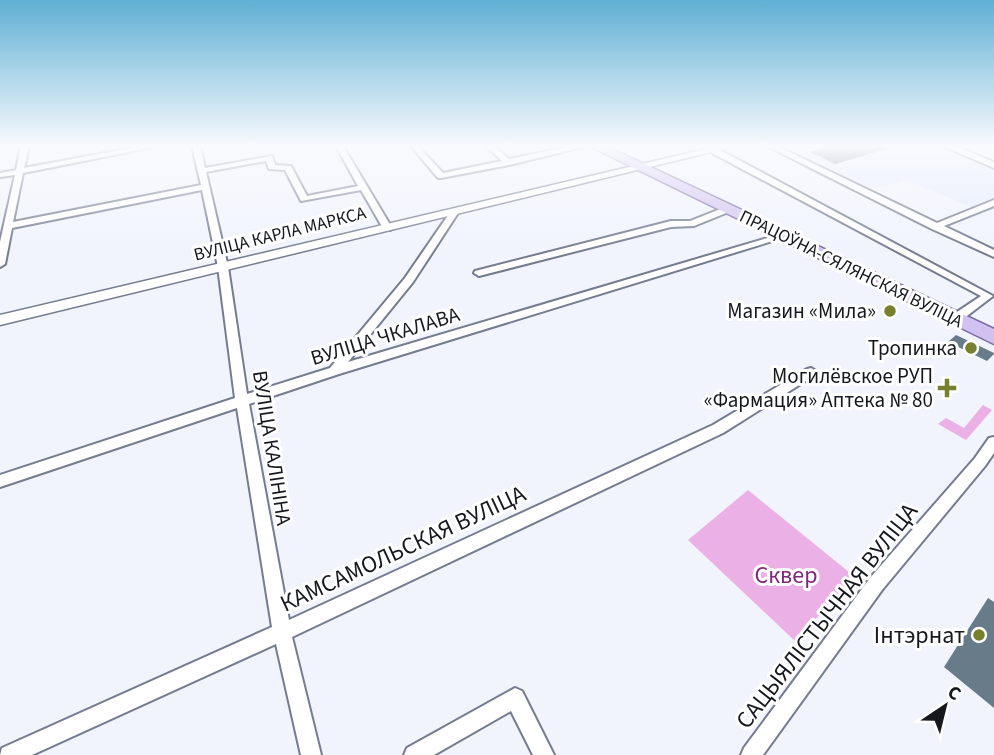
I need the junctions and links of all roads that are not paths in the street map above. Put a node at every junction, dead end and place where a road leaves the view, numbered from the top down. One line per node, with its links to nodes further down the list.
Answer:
1 (17, 181): 12 (street)
2 (202, 181): 9 (street, ВУЛІЦА КАЛІНІНА)
3 (295, 181): 10 (street)
4 (360, 181): 10 (street)
5 (590, 181): 15 (street, ВУЛІЦА КАРЛА МАРКСА)
6 (668, 181): 14 (main road, ПРАЦОЎНА-СЯЛЯНСКАЯ ВУЛІЦА)
7 (772, 181): 25 (street)
8 (841, 181): 17 (street)
9 (203, 187): 16 (street); 23 (street, ВУЛІЦА КАЛІНІНА)
10 (363, 187): 18 (street)
11 (994, 203): 17 (street)
12 (13, 204): 13 (street); 16 (street)
13 (0, 206)
14 (728, 209): 19 (main road, ПРАЦОЎНА-СЯЛЯНСКАЯ ВУЛІЦА); 24 (street)
15 (454, 213): 18 (street, ВУЛІЦА КАРЛА МАРКСА); 28 (street)
16 (9, 226): 20 (street)
17 (935, 227): 21 (street)
18 (387, 228): 23 (street, ВУЛІЦА КАРЛА МАРКСА)
19 (784, 236): 25 (main road, ПРАЦОЎНА-СЯЛЯНСКАЯ ВУЛІЦА); 28 (street, ВУЛІЦА ЧКАЛАВА)
20 (3, 239): 22 (street)
21 (994, 254)
22 (0, 264)
23 (223, 267): 26 (street, ВУЛІЦА КАРЛА МАРКСА); 30 (street, ВУЛІЦА КАЛІНІНА)
24 (479, 273)
25 (955, 319): 27 (main road, ПРАЦОЎНА-СЯЛЯНСКАЯ ВУЛІЦА)
26 (0, 320)
27 (994, 337)
28 (334, 371): 30 (street, ВУЛІЦА ЧКАЛАВА)
29 (811, 373): 33 (street, КАМСАМОЛЬСКАЯ ВУЛІЦА)
30 (243, 402): 32 (street, ВУЛІЦА ЧКАЛАВА); 33 (street, ВУЛІЦА КАЛІНІНА)
31 (994, 442): 38 (street, САЦЫЯЛІСТЫЧНАЯ ВУЛІЦА)
32 (0, 481)
33 (282, 632): 34 (street, КАМСАМОЛЬСКАЯ ВУЛІЦА); 35 (street, ВУЛІЦА КАЛІНІНА)
34 (9, 755)
35 (311, 755)
36 (414, 755): 37 (street)
37 (544, 755)
38 (751, 755)

